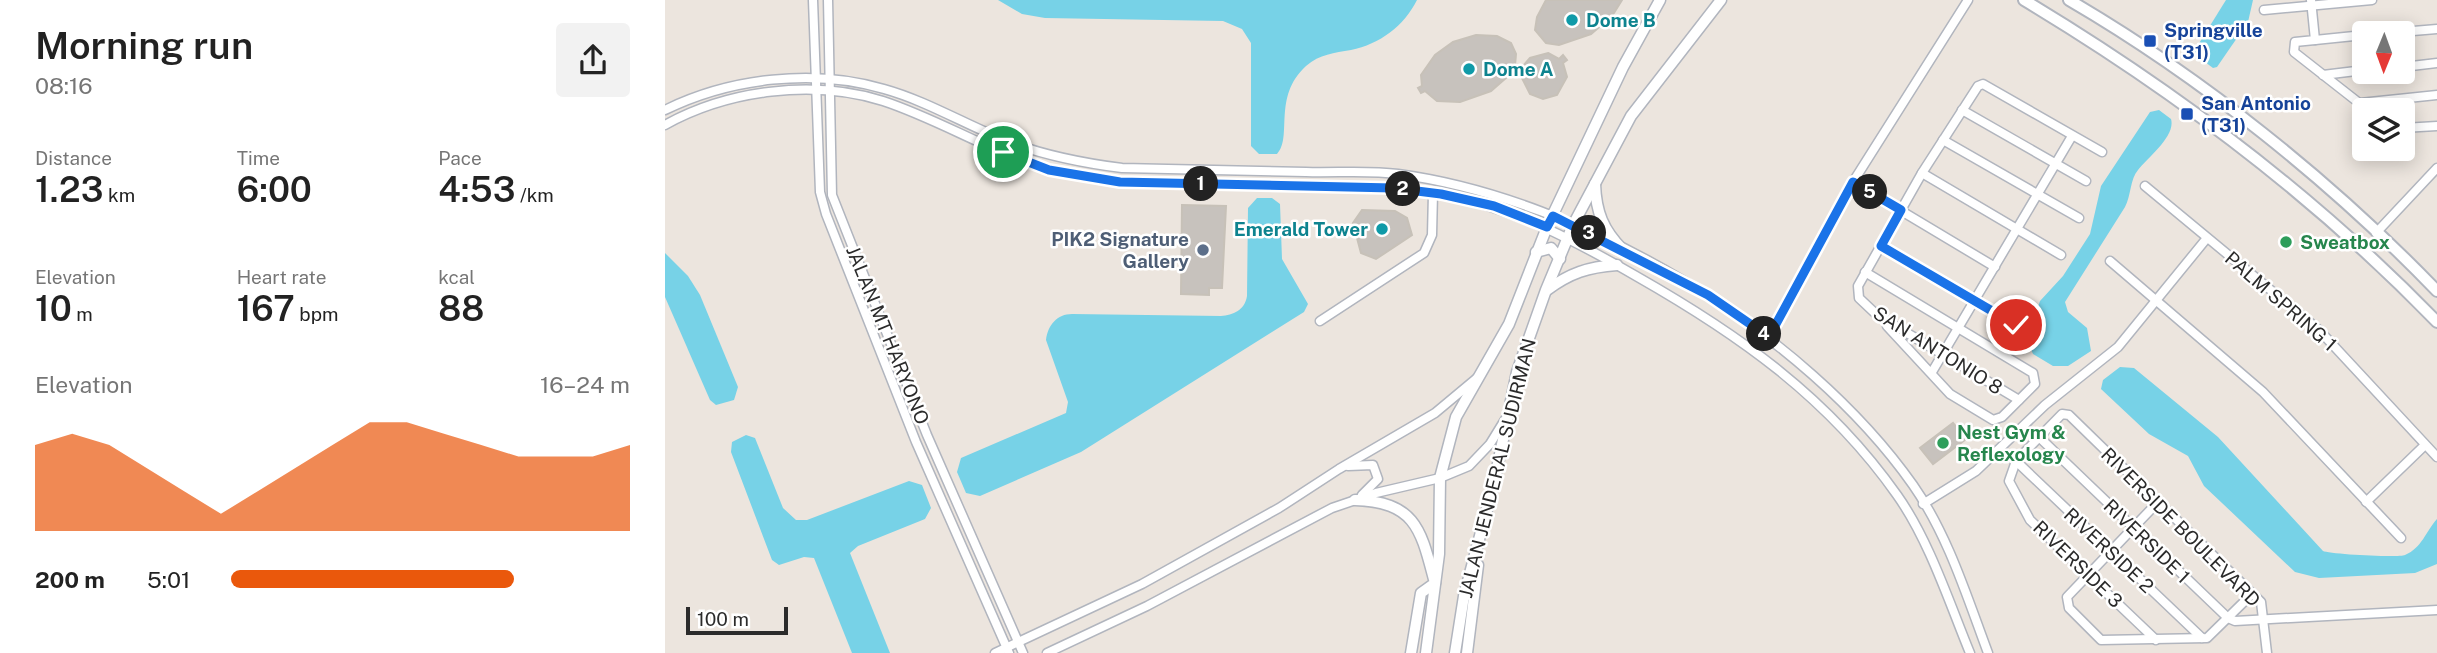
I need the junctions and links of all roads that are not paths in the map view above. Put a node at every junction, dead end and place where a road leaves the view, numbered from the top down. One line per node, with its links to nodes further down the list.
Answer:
1 (813, 0): 19 (street, JALAN MT HARYONO)
2 (828, 0): 20 (street, JALAN MT HARYONO)
3 (1660, 0): 48 (street, JALAN JENDERAL SUDIRMAN)
4 (1721, 0): 37 (street, JALAN JENDERAL SUDIRMAN)
5 (1968, 0): 39 (street)
6 (2024, 0): 45 (main road)
7 (2069, 0): 41 (main road)
8 (2372, 0): 9 (street)
9 (2311, 3): 10 (street); 14 (street)
10 (2265, 10)
11 (2437, 29): 12 (street)
12 (2415, 31)
13 (2352, 36): 14 (street)
14 (2315, 40): 18 (street)
15 (2437, 63): 16 (street)
16 (2415, 66)
17 (2352, 71): 18 (street)
18 (2323, 75): 24 (street)
19 (815, 80): 20 (street); 21 (street, JALAN MT HARYONO); 26 (street)
20 (829, 80): 22 (street, JALAN MT HARYONO); 48 (street)
21 (816, 91): 22 (street); 28 (street); 104 (street, JALAN MT HARYONO)
22 (829, 92): 42 (street); 102 (street, JALAN MT HARYONO)
23 (2437, 95): 25 (street)
24 (2353, 98)
25 (2408, 98)
26 (665, 110)
27 (1962, 110): 31 (street); 32 (street); 34 (street)
28 (665, 125)
29 (2437, 126): 30 (street)
30 (2415, 127)
31 (2072, 136): 33 (street); 34 (street)
32 (1943, 140): 36 (street); 43 (street)
33 (2102, 152)
34 (2058, 164): 38 (street); 43 (street)
35 (2437, 168): 53 (street)
36 (1922, 173): 46 (street); 52 (street)
37 (1595, 180): 50 (street, JALAN JENDERAL SUDIRMAN); 57 (street)
38 (2085, 181)
39 (1853, 182): 46 (street); 74 (street)
40 (2145, 186): 55 (street, PALM SPRING 1)
41 (2325, 187): 44 (main road); 45 (main road)
42 (1433, 193): 51 (street); 70 (street)
43 (2038, 195): 49 (street); 52 (street)
44 (2335, 195): 47 (main road); 53 (main road)
45 (2308, 202): 47 (main road)
46 (1901, 210): 56 (street); 63 (street)
47 (2319, 212): 71 (main road)
48 (1553, 216): 50 (street); 51 (street, JALAN JENDERAL SUDIRMAN)
49 (2079, 218)
50 (1573, 225): 54 (street, JALAN JENDERAL SUDIRMAN); 57 (street)
51 (1547, 227): 54 (street); 58 (street, JALAN JENDERAL SUDIRMAN)
52 (2018, 229): 59 (street); 63 (street)
53 (2376, 233): 66 (main road)
54 (1568, 238): 60 (street, JALAN JENDERAL SUDIRMAN); 62 (street)
55 (2207, 238): 68 (street); 81 (street, PALM SPRING 1)
56 (1881, 246): 64 (street); 67 (street)
57 (1623, 250): 74 (street)
58 (1537, 252): 60 (street); 76 (street, JALAN JENDERAL SUDIRMAN)
59 (2061, 255)
60 (1560, 259): 65 (street, JALAN JENDERAL SUDIRMAN)
61 (2110, 261): 68 (street)
62 (1617, 265): 65 (street); 111 (street)
63 (1995, 267): 67 (street)
64 (1865, 272): 69 (street, SAN ANTONIO 8); 73 (street)
65 (1546, 290): 79 (street, JALAN JENDERAL SUDIRMAN)
66 (2437, 291)
67 (1974, 302): 72 (street); 73 (street)
68 (2156, 303): 87 (street); 89 (street)
69 (1877, 315): 75 (street, SAN ANTONIO 8); 77 (street)
70 (1320, 321)
71 (2437, 322)
72 (2016, 325)
73 (1958, 328): 75 (street); 78 (street)
74 (1769, 337): 89 (street)
75 (1943, 355): 77 (street); 78 (street, SAN ANTONIO 8)
76 (1484, 372): 84 (street); 85 (street, JALAN JENDERAL SUDIRMAN)
77 (1932, 372): 78 (street)
78 (2019, 400)
79 (1509, 413): 85 (street); 90 (street, JALAN JENDERAL SUDIRMAN)
80 (2039, 437): 83 (street); 88 (street, RIVERSIDE BOULEVARD); 91 (street, RIVERSIDE 1)
81 (2425, 445): 82 (street, PALM SPRING 1); 87 (street)
82 (2437, 457)
83 (2015, 461): 93 (street, RIVERSIDE 2); 94 (street, RIVERSIDE 3)
84 (1339, 469): 86 (street); 102 (street)
85 (1440, 478): 86 (street); 95 (street, JALAN JENDERAL SUDIRMAN)
86 (1355, 500): 95 (street); 107 (street)
87 (2366, 502): 92 (street)
88 (2157, 503): 91 (street); 96 (street, RIVERSIDE BOULEVARD)
89 (1923, 504): 112 (street)
90 (1487, 509): 109 (street, JALAN JENDERAL SUDIRMAN); 110 (street)
91 (2133, 528): 93 (street); 98 (street, RIVERSIDE 1)
92 (2401, 538)
93 (2111, 551): 94 (street); 100 (street, RIVERSIDE 2)
94 (2088, 575): 101 (street, RIVERSIDE 3); 101 (street)
95 (1435, 583): 103 (street, JALAN JENDERAL SUDIRMAN); 108 (street)
96 (2252, 594): 98 (street); 99 (street, RIVERSIDE BOULEVARD)
97 (2437, 610): 99 (street)
98 (2228, 618): 99 (street); 100 (street)
99 (2265, 619): 113 (street, RIVERSIDE BOULEVARD)
100 (2202, 638): 101 (street)
101 (2157, 640)
102 (1019, 643): 104 (street); 106 (street, JALAN MT HARYONO)
103 (1426, 648)
104 (1008, 650): 105 (street)
105 (995, 653)
106 (1023, 653)
107 (1047, 653)
108 (1411, 653)
109 (1455, 653)
110 (1467, 653)
111 (1970, 653)
112 (1988, 653)
113 (2267, 653)

